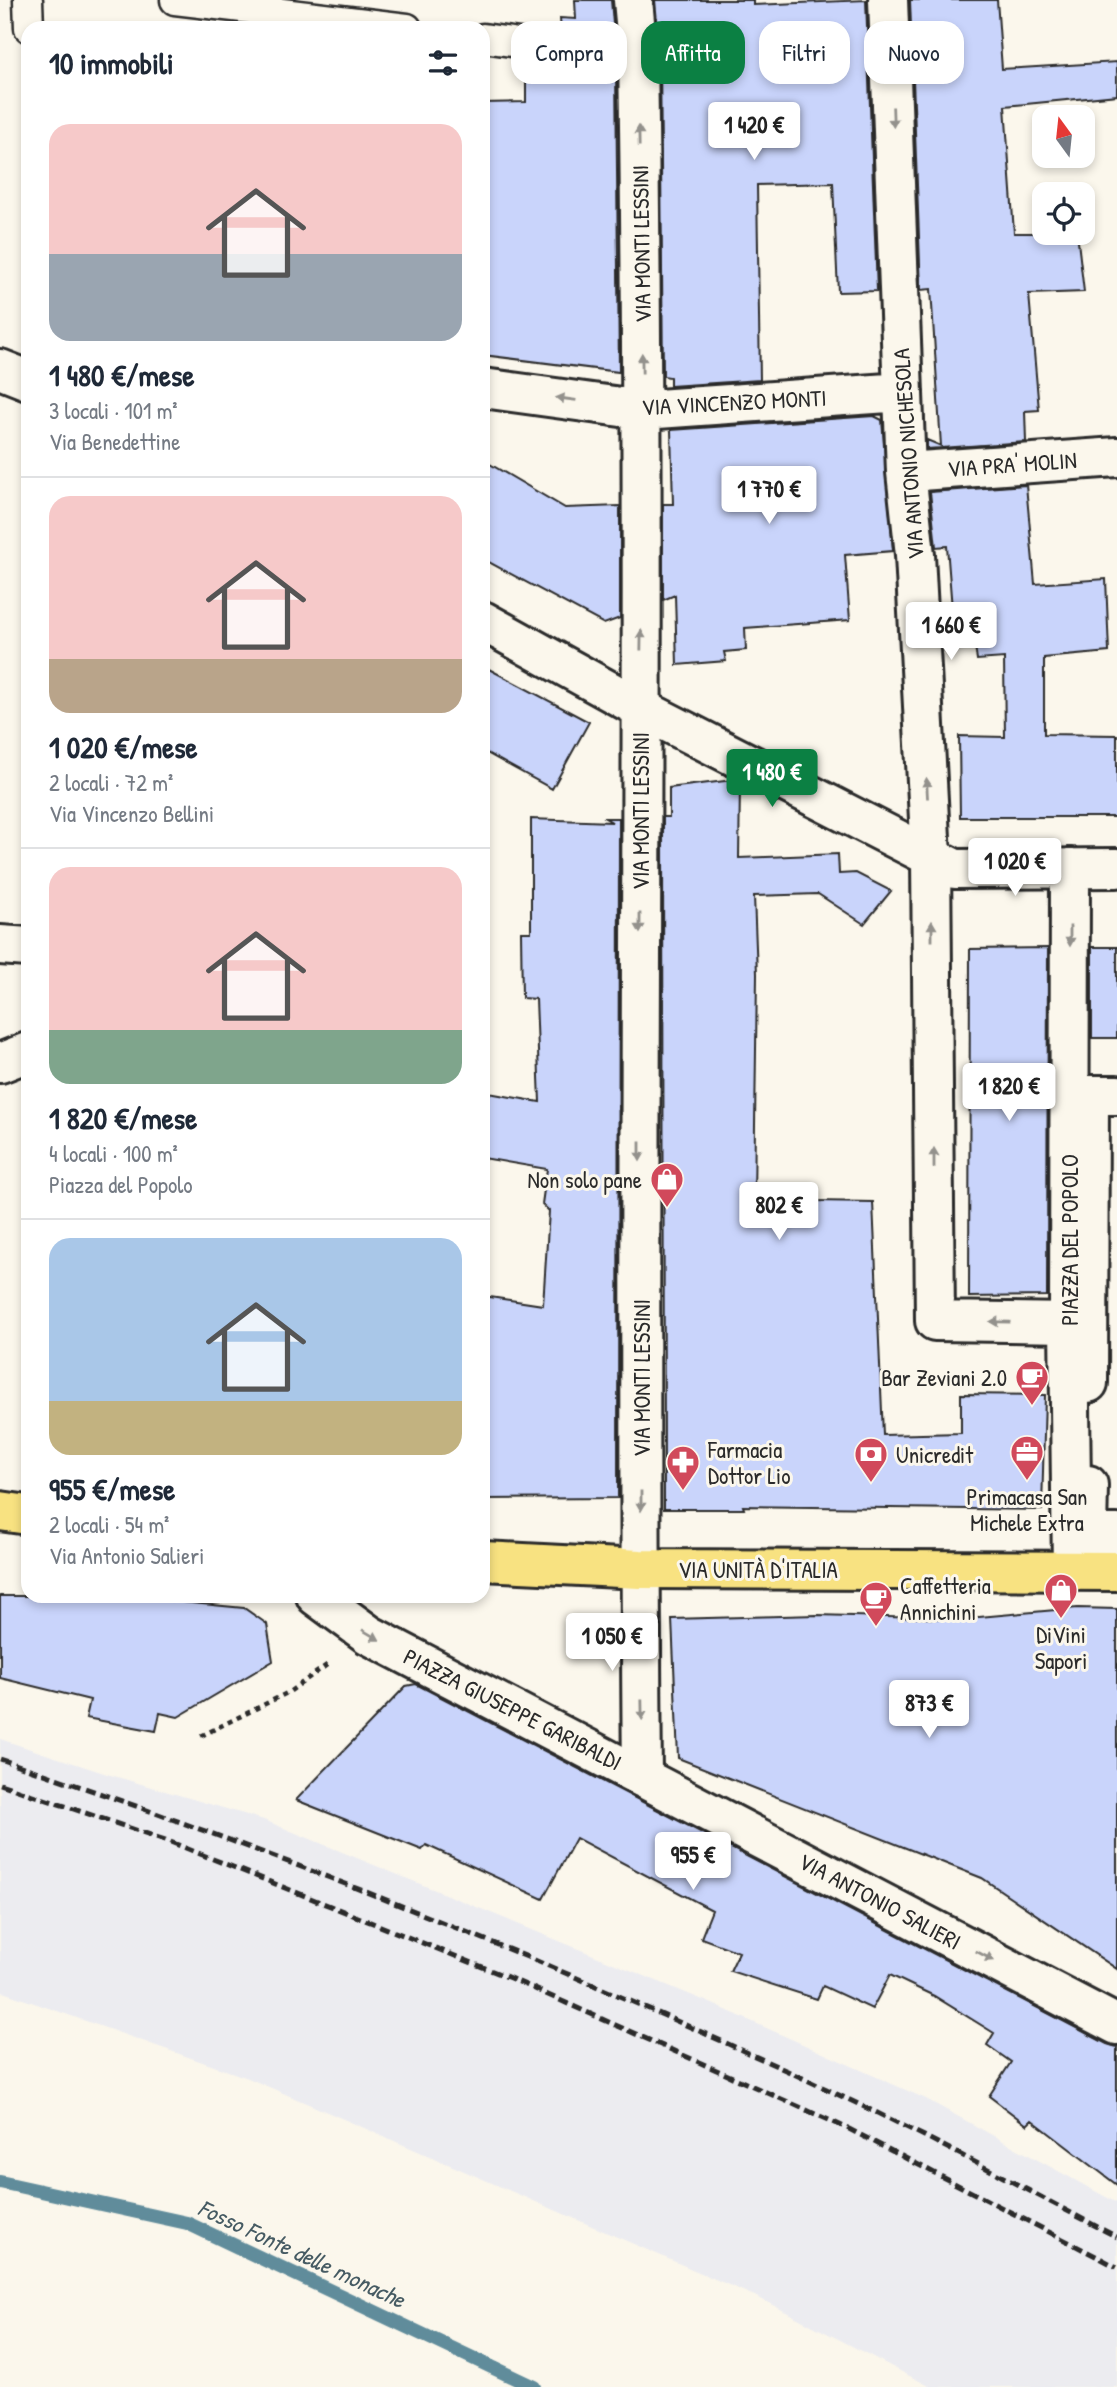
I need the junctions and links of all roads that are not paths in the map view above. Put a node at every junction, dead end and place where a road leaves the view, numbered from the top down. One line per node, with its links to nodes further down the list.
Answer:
1 (28, 0): 5 (lane)
2 (176, 0): 6 (lane)
3 (633, 0): 8 (street, VIA MONTI LESSINI)
4 (888, 0): 14 (street, VIA ANTONIO NICHESOLA, one-way to 14)
5 (29, 21)
6 (349, 21)
7 (490, 39): 8 (lane)
8 (638, 54): 15 (street, VIA MONTI LESSINI, one-way to 8)
9 (21, 358): 10 (street)
10 (0, 359)
11 (0, 369): 12 (street)
12 (21, 377)
13 (490, 388): 15 (street, VIA VINCENZO MONTI, one-way to 13)
14 (903, 392): 15 (street, VIA VINCENZO MONTI); 17 (street, VIA ANTONIO NICHESOLA)
15 (643, 410): 19 (street, VIA MONTI LESSINI, one-way to 15)
16 (1117, 457): 17 (street, VIA PRA' MOLIN)
17 (906, 472): 20 (street, VIA ANTONIO NICHESOLA, one-way to 17)
18 (490, 625): 19 (street)
19 (640, 708): 20 (street); 33 (street, VIA MONTI LESSINI, one-way to 33)
20 (931, 857): 21 (street); 28 (street, VIA ANTONIO NICHESOLA, one-way to 20)
21 (1070, 868): 22 (street); 28 (street, PIAZZA DEL POPOLO, one-way to 28)
22 (1117, 868)
23 (0, 945): 24 (street)
24 (21, 946)
25 (21, 1055): 26 (street)
26 (0, 1063)
27 (1117, 1095): 31 (street, PIAZZA DEL POPOLO)
28 (1069, 1323): 34 (street, PIAZZA DEL POPOLO)
29 (0, 1511): 30 (main road)
30 (21, 1514)
31 (1117, 1534)
32 (490, 1561): 33 (main road, VIA UNITÀ D'ITALIA)
33 (640, 1569): 34 (main road, VIA UNITÀ D'ITALIA); 37 (street, PIAZZA GIUSEPPE GARIBALDI, one-way to 37)
34 (1073, 1570): 35 (main road, VIA UNITÀ D'ITALIA)
35 (1117, 1571)
36 (326, 1603): 37 (street, PIAZZA GIUSEPPE GARIBALDI, one-way to 37)
37 (642, 1777): 38 (street, VIA ANTONIO SALIERI, one-way to 38)
38 (1117, 2025)

